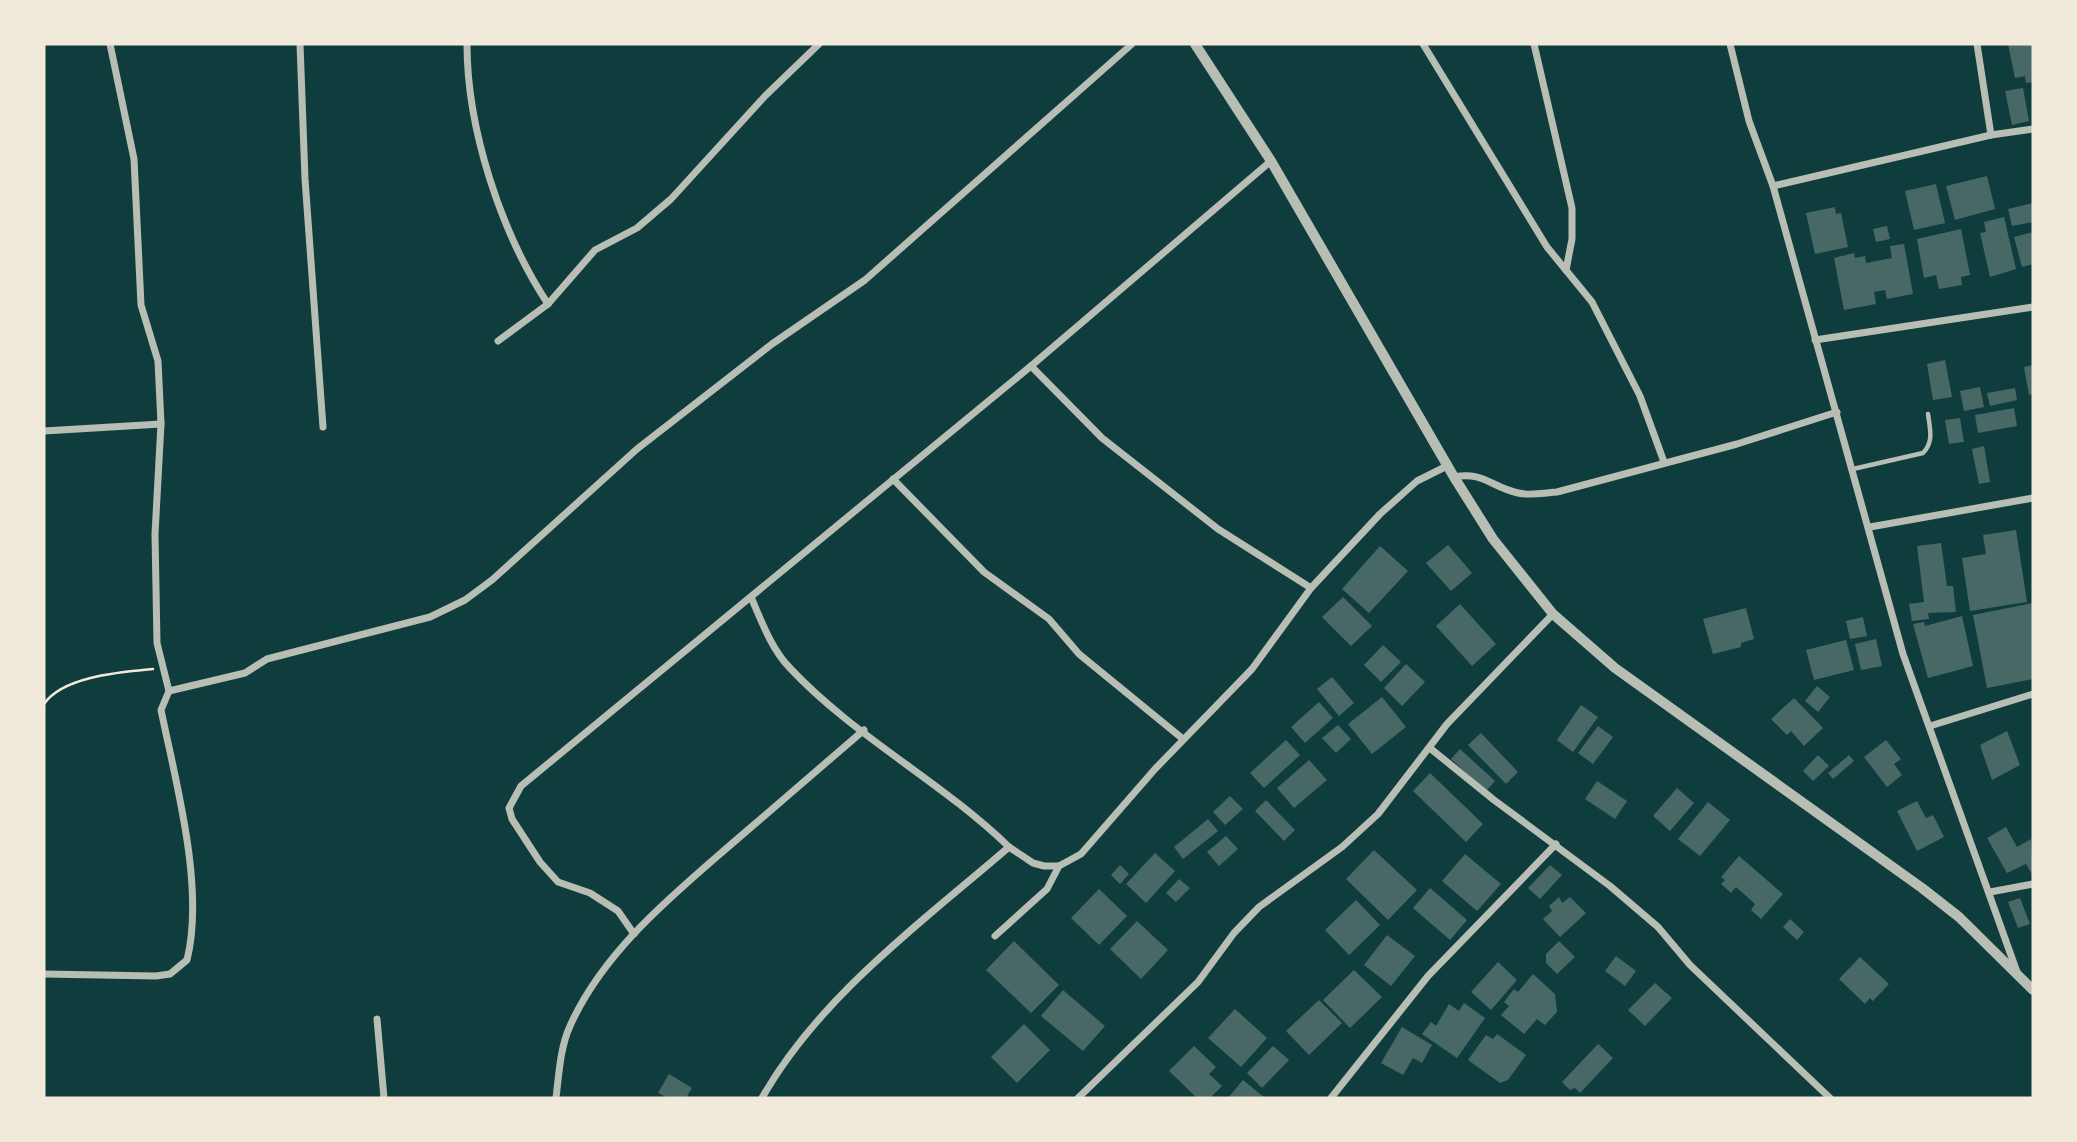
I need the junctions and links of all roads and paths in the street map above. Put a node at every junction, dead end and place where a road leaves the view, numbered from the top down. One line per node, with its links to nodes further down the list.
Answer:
1 (110, 44): 23 (street)
2 (300, 44): 24 (street)
3 (467, 44): 16 (street)
4 (819, 44): 16 (street)
5 (1132, 44): 37 (street)
6 (1195, 44): 13 (street)
7 (1423, 44): 15 (street)
8 (1534, 44): 15 (street)
9 (1730, 44): 14 (street)
10 (1977, 44): 12 (street)
11 (2033, 129): 12 (street)
12 (1991, 135): 14 (street)
13 (1271, 161): 20 (street); 27 (street)
14 (1773, 186): 18 (street)
15 (1566, 270): 26 (street)
16 (548, 304): 19 (street)
17 (2033, 307): 18 (street)
18 (1815, 340): 21 (street)
19 (498, 341)
20 (1031, 366): 30 (street); 33 (street)
21 (1837, 411): 26 (street); 28 (street)
22 (1928, 414): 28 (lane)
23 (161, 424): 25 (street); 36 (street)
24 (323, 427)
25 (44, 431)
26 (1664, 462): 29 (street)
27 (1447, 466): 29 (street); 33 (street)
28 (1853, 469): 32 (street)
29 (1454, 477): 35 (street)
30 (893, 479): 34 (street); 42 (street)
31 (2033, 498): 32 (street)
32 (1870, 527): 40 (street)
33 (1311, 588): 42 (street)
34 (751, 597): 41 (street); 49 (street)
35 (1553, 614): 43 (street); 51 (street)
36 (163, 668): 37 (street); 39 (path)
37 (169, 691): 52 (street)
38 (2033, 694): 40 (street)
39 (44, 704)
40 (1930, 726): 48 (street)
41 (864, 730): 45 (street); 49 (street)
42 (1183, 739): 46 (street)
43 (1430, 749): 44 (street); 58 (street)
44 (1556, 844): 59 (street); 60 (street)
45 (1009, 847): 46 (street); 57 (street)
46 (1059, 866): 50 (street)
47 (2033, 884): 48 (street)
48 (1990, 892): 51 (street)
49 (634, 934): 56 (street)
50 (995, 936)
51 (2017, 972): 53 (street)
52 (44, 974)
53 (2033, 990)
54 (377, 1019): 55 (street)
55 (384, 1098)
56 (556, 1098)
57 (762, 1098)
58 (1078, 1098)
59 (1331, 1098)
60 (1830, 1098)

